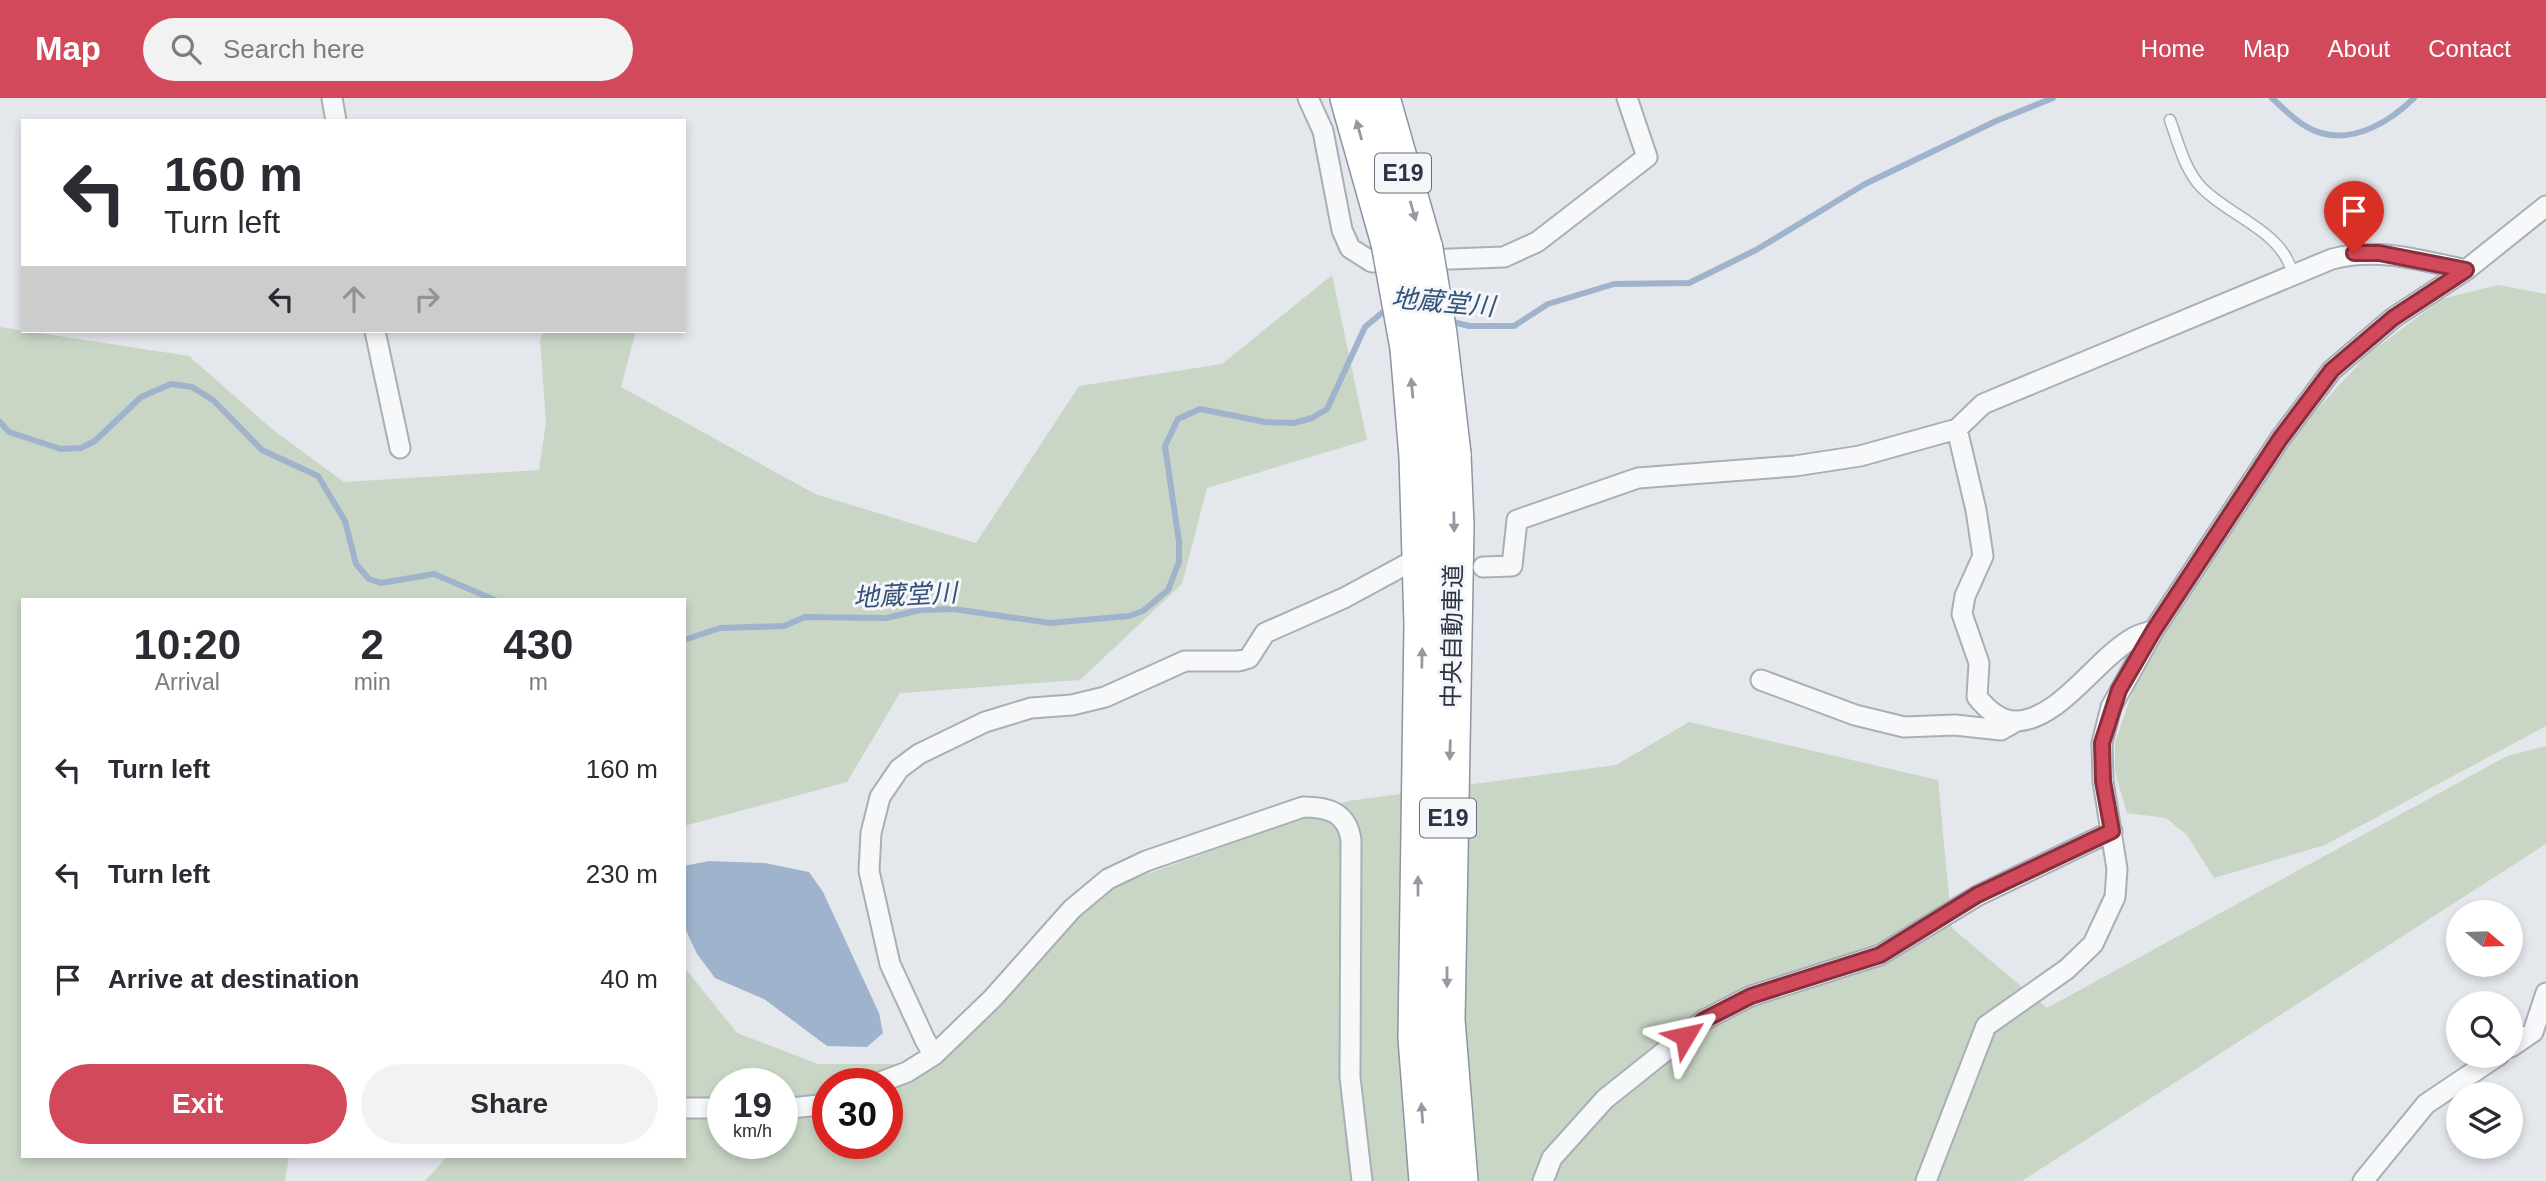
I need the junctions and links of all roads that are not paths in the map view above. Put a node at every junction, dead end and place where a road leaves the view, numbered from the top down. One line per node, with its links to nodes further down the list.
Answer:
1 (332, 98): 6 (street)
2 (1308, 98): 5 (street)
3 (1349, 98): 9 (highway, 中央自動車道 / E19, one-way to 3)
4 (1381, 98): 9 (highway, 中央自動車道 / E19, one-way to 9)
5 (1627, 98)
6 (336, 119)
7 (2170, 120): 11 (lane)
8 (2546, 206): 10 (street)
9 (1407, 246): 15 (highway, 中央自動車道 / E19, bridge)
10 (2466, 270): 11 (street); 18 (street)
11 (2293, 275): 13 (street)
12 (375, 333): 14 (street)
13 (1957, 429): 17 (street); 20 (street)
14 (400, 448)
15 (1435, 455): 30 (highway, 中央自動車道 / E19, one-way to 15); 31 (highway, 中央自動車道 / E19, one-way to 31)
16 (1405, 565): 24 (street)
17 (1483, 567)
18 (2154, 630): 20 (street); 21 (street)
19 (1761, 680): 20 (street)
20 (2015, 722)
21 (2112, 831): 32 (street); 33 (street)
22 (2546, 993): 23 (street)
23 (2523, 1038)
24 (934, 1055): 26 (street); 29 (street)
25 (2480, 1068): 34 (street)
26 (903, 1074)
27 (686, 1108): 28 (street)
28 (707, 1108)
29 (1362, 1181)
30 (1428, 1181)
31 (1459, 1181)
32 (1543, 1181)
33 (1926, 1181)
34 (2363, 1181)

